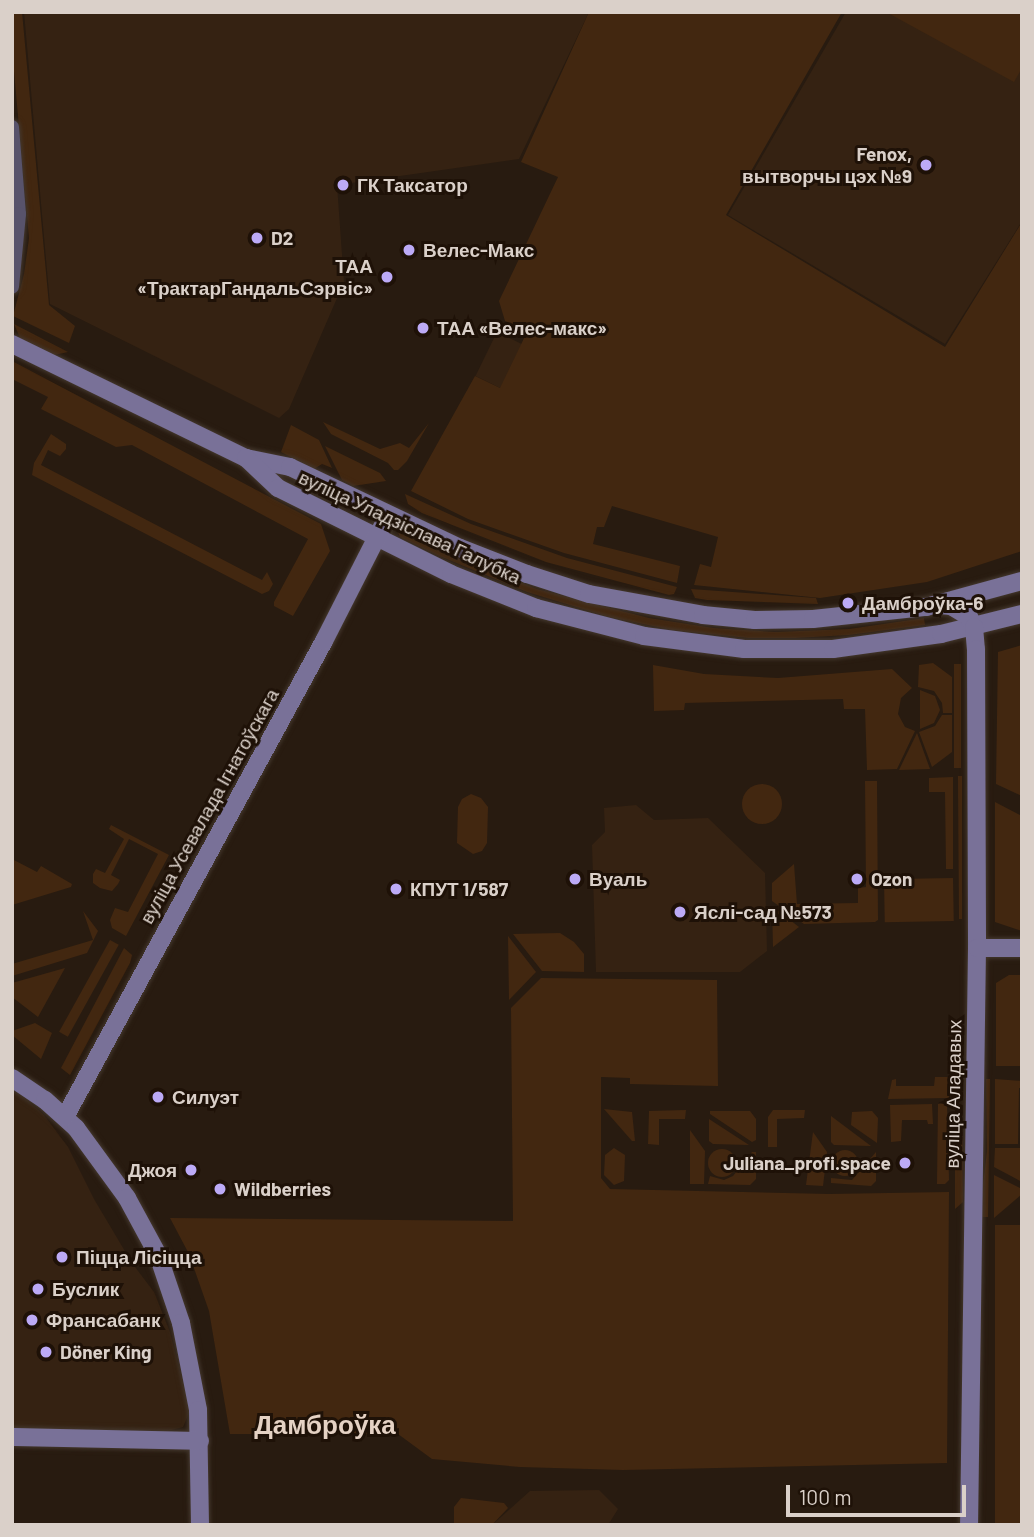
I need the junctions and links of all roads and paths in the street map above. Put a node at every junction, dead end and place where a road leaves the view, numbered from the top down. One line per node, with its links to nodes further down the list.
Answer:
1 (12, 127): 2 (street)
2 (12, 287)
3 (12, 344): 4 (main road, вуліца Уладзіслава Галубка)
4 (246, 458): 5 (main road, вуліца Уладзіслава Галубка); 6 (main road, вуліца Уладзіслава Галубка)
5 (388, 515): 6 (main road, вуліца Усевалада Ігнатоўскага); 9 (main road, вуліца Уладзіслава Галубка)
6 (377, 538): 12 (main road, вуліца Уладзіслава Галубка); 17 (main road, вуліца Усевалада Ігнатоўскага)
7 (1022, 581): 8 (main road, вуліца Уладзіслава Галубка)
8 (985, 593): 9 (main road, вуліца Уладзіслава Галубка); 11 (main road)
9 (939, 605): 11 (main road)
10 (1022, 614): 11 (main road, вуліца Уладзіслава Галубка)
11 (970, 625): 12 (main road, вуліца Уладзіслава Галубка); 13 (main road, вуліца Аладавых)
12 (942, 634): 13 (main road)
13 (974, 657): 14 (main road, вуліца Аладавых)
14 (977, 948): 15 (main road); 21 (main road, вуліца Аладавых)
15 (1022, 948)
16 (12, 1077): 17 (main road)
17 (65, 1117): 19 (main road)
18 (12, 1437): 19 (main road)
19 (200, 1441): 20 (main road)
20 (200, 1525)
21 (970, 1525)

